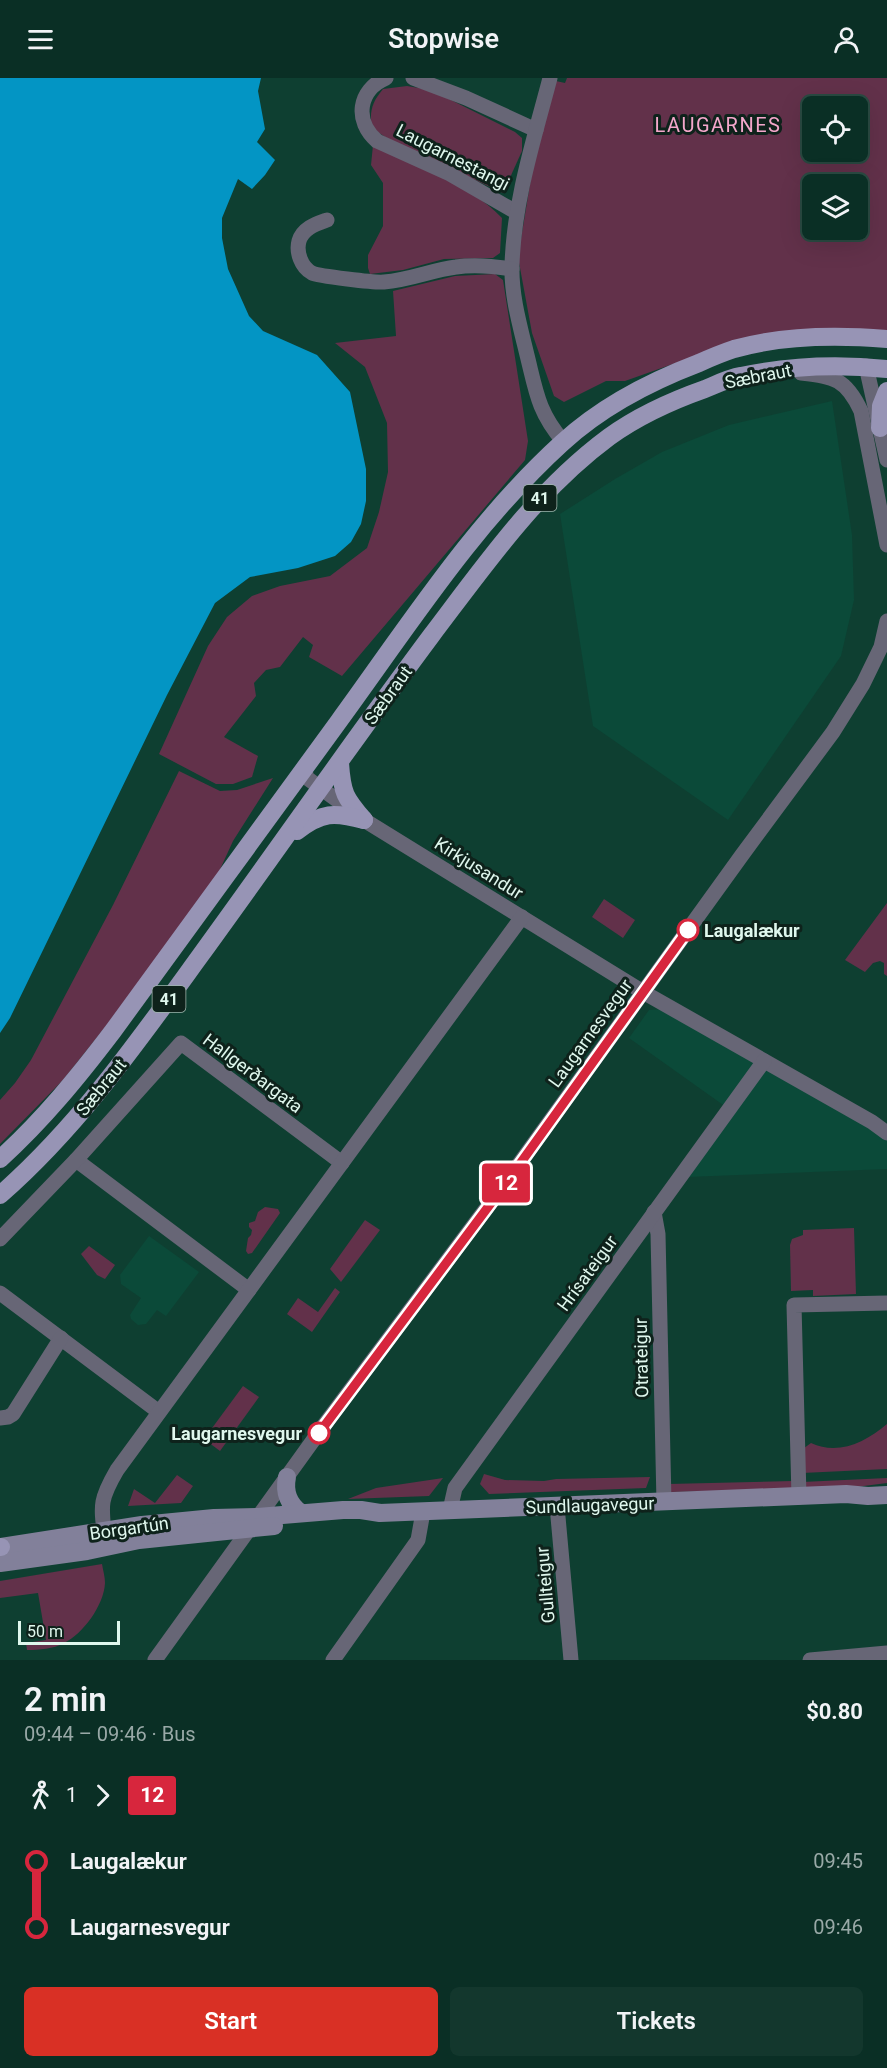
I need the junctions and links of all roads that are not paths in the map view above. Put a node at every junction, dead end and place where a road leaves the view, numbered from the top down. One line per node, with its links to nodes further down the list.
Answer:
1 (386, 78): 5 (street, Laugarnestangi)
2 (413, 78): 4 (street)
3 (550, 78): 4 (street, Laugarnestangi)
4 (536, 130): 5 (street, Laugarnestangi)
5 (516, 212): 7 (street, Laugarnestangi)
6 (327, 220): 7 (street)
7 (512, 269): 15 (street, Laugarnestangi)
8 (842, 337): 9 (main road, Sæbraut / 41); 10 (main road); 15 (main road, Sæbraut / 41)
9 (887, 339)
10 (866, 366): 11 (main road, Sæbraut / 41); 12 (main road, Sæbraut / 41); 14 (street)
11 (887, 369)
12 (777, 371): 17 (street); 20 (main road, Sæbraut / 41)
13 (887, 391): 14 (main road)
14 (879, 428): 16 (street)
15 (564, 441): 21 (main road, Sæbraut / 41)
16 (887, 460)
17 (880, 469): 18 (street)
18 (887, 545)
19 (887, 621): 26 (street, Laugarnesvegur)
20 (340, 763): 22 (main road, Sæbraut / 41); 23 (main road)
21 (304, 768): 22 (street, Kirkjusandur); 29 (main road, Sæbraut / 41)
22 (322, 788): 23 (street, Kirkjusandur); 24 (main road, Sæbraut / 41)
23 (364, 820): 24 (main road); 25 (street, Kirkjusandur)
24 (281, 844): 32 (main road, Sæbraut / 41)
25 (522, 917): 26 (street, Kirkjusandur); 31 (street)
26 (643, 992): 27 (street); 41 (street, Laugarnesvegur)
27 (764, 1061): 28 (street); 33 (street, Hrísateigur)
28 (885, 1127)
29 (0, 1159)
30 (76, 1160): 31 (street, Hallgerðargata); 34 (street, Hallgerðargata); 35 (street)
31 (342, 1163): 35 (street)
32 (0, 1195)
33 (654, 1212): 46 (street, Otrateigur); 48 (street, Hrísateigur)
34 (0, 1239)
35 (249, 1290): 39 (street)
36 (0, 1293): 38 (street)
37 (887, 1303): 45 (street)
38 (61, 1338): 39 (street); 40 (street)
39 (159, 1412): 53 (street)
40 (0, 1418)
41 (287, 1477): 50 (street); 52 (street, Laugarnesvegur)
42 (887, 1486): 43 (street, Sundlaugavegur)
43 (846, 1494): 44 (street, Sundlaugavegur); 45 (street, Sundlaugavegur)
44 (887, 1495)
45 (799, 1497): 46 (street, Sundlaugavegur)
46 (664, 1502): 47 (street, Sundlaugavegur)
47 (557, 1506): 48 (street, Sundlaugavegur); 59 (street, Gullteigur)
48 (450, 1510): 49 (street, Sundlaugavegur)
49 (423, 1512): 51 (street, Sundlaugavegur); 58 (street)
50 (300, 1513): 51 (street, Sundlaugavegur); 52 (street, Sundlaugavegur)
51 (380, 1513): 52 (street, Sundlaugavegur)
52 (254, 1523): 53 (street, Borgartún); 57 (street, Laugarnesvegur)
53 (105, 1539): 54 (street, Borgartún); 55 (street, Borgartún)
54 (0, 1547)
55 (0, 1563)
56 (887, 1653): 60 (street)
57 (155, 1660)
58 (333, 1660)
59 (571, 1660)
60 (810, 1660)

